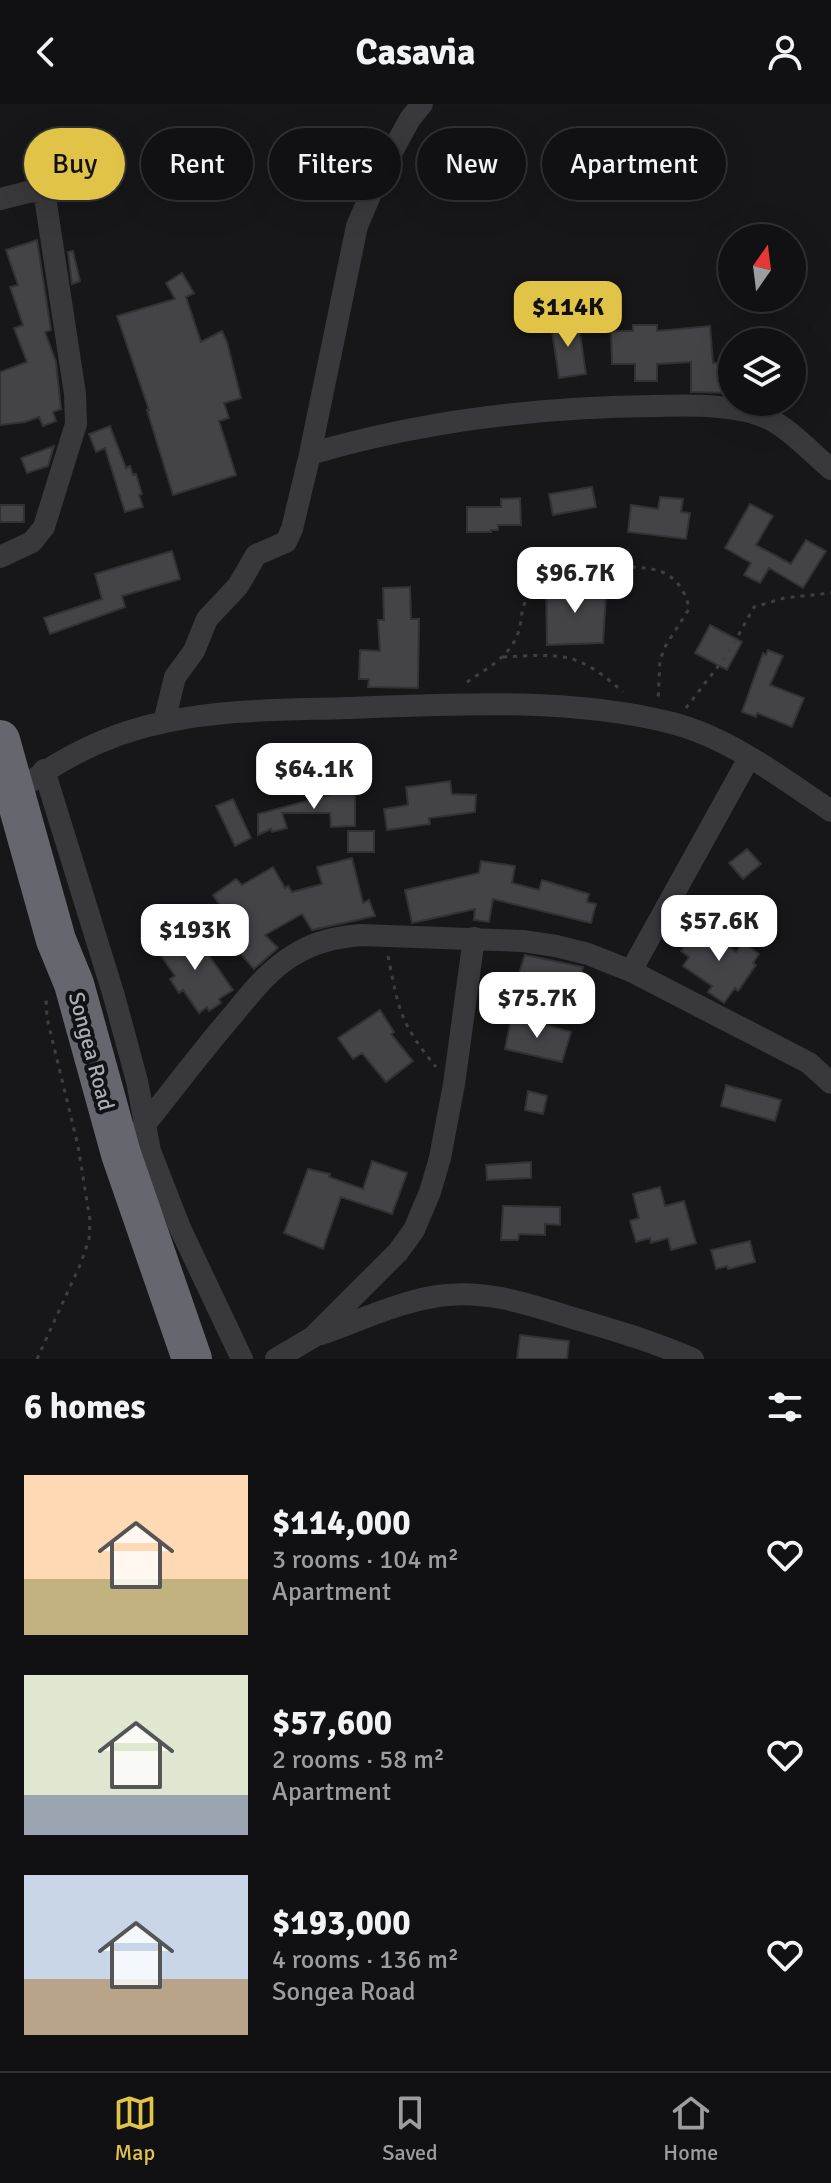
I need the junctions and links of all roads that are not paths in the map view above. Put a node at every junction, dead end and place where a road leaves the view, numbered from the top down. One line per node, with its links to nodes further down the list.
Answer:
1 (422, 104): 3 (street)
2 (0, 199): 5 (street)
3 (310, 454): 4 (street); 6 (street)
4 (831, 469)
5 (0, 557)
6 (164, 722): 8 (street); 9 (street)
7 (0, 740): 9 (highway, Songea Road)
8 (749, 758): 10 (street); 12 (street)
9 (29, 782): 14 (highway, Songea Road)
10 (831, 811)
11 (474, 938): 12 (street); 14 (street); 15 (street)
12 (631, 971): 13 (street)
13 (831, 1083)
14 (132, 1140): 16 (highway, Songea Road); 17 (street)
15 (313, 1337): 18 (street); 19 (street)
16 (192, 1359)
17 (242, 1359)
18 (276, 1359)
19 (693, 1359)

